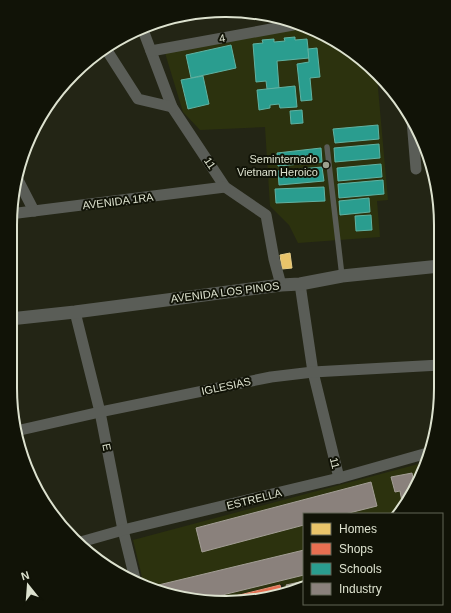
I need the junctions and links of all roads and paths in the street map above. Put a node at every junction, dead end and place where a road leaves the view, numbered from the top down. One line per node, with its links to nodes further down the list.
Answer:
1 (287, 26): 3 (street, 4)
2 (144, 34): 3 (street, 11)
3 (151, 51): 5 (street, 11)
4 (109, 53): 5 (street)
5 (172, 107): 10 (street, 11)
6 (413, 136): 8 (street)
7 (327, 147): 14 (lane)
8 (416, 169)
9 (21, 186): 11 (street)
10 (225, 187): 11 (street, AVENIDA 1RA); 16 (street, 11)
11 (34, 211): 12 (street, AVENIDA 1RA)
12 (17, 213)
13 (434, 267): 14 (street, AVENIDA LOS PINOS)
14 (342, 276): 15 (street, AVENIDA LOS PINOS)
15 (300, 284): 16 (street, AVENIDA LOS PINOS); 20 (street, 11)
16 (281, 285): 17 (street, AVENIDA LOS PINOS)
17 (75, 312): 18 (street, AVENIDA LOS PINOS); 21 (street, E)
18 (17, 318)
19 (434, 365): 20 (street, IGLESIAS)
20 (313, 372): 21 (street, IGLESIAS); 24 (street, 11)
21 (100, 412): 22 (street, IGLESIAS); 25 (street, E)
22 (21, 430)
23 (423, 454): 24 (street, ESTRELLA)
24 (339, 478): 25 (street, ESTRELLA)
25 (122, 530): 26 (street, ESTRELLA); 27 (street, E)
26 (84, 541)
27 (134, 574)

